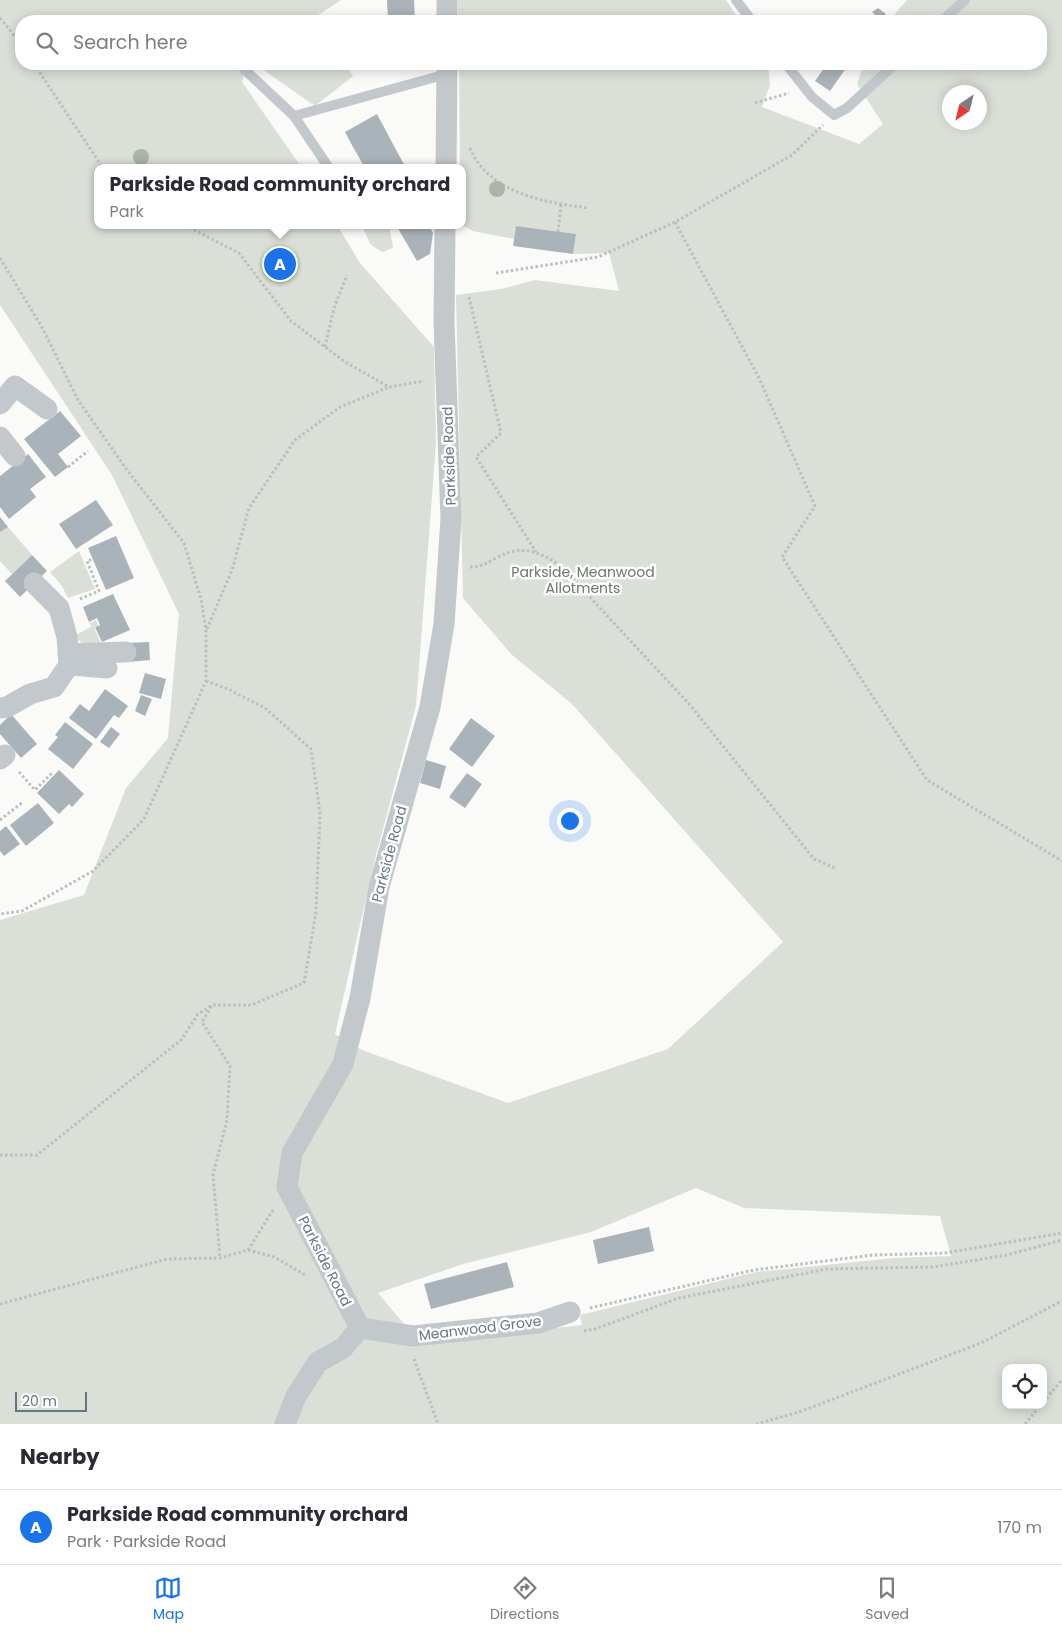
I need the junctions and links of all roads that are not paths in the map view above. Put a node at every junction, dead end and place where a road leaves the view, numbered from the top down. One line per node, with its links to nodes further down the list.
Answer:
1 (447, 0): 4 (street)
2 (736, 0): 5 (lane)
3 (965, 0): 6 (lane)
4 (447, 15)
5 (747, 15)
6 (949, 15)
7 (245, 70): 12 (lane)
8 (444, 70): 12 (lane)
9 (447, 70): 14 (street)
10 (791, 70): 11 (lane)
11 (888, 70)
12 (294, 116): 13 (lane)
13 (326, 164)
14 (446, 164)
15 (445, 229): 26 (street, Parkside Road)
16 (0, 404): 17 (street)
17 (47, 409)
18 (0, 437): 19 (street)
19 (15, 456)
20 (34, 583): 22 (street)
21 (126, 652): 22 (street)
22 (69, 660): 23 (street); 24 (street)
23 (107, 668)
24 (0, 708)
25 (573, 1322): 26 (street, Meanwood Grove)
26 (360, 1328): 27 (street)
27 (285, 1424)

